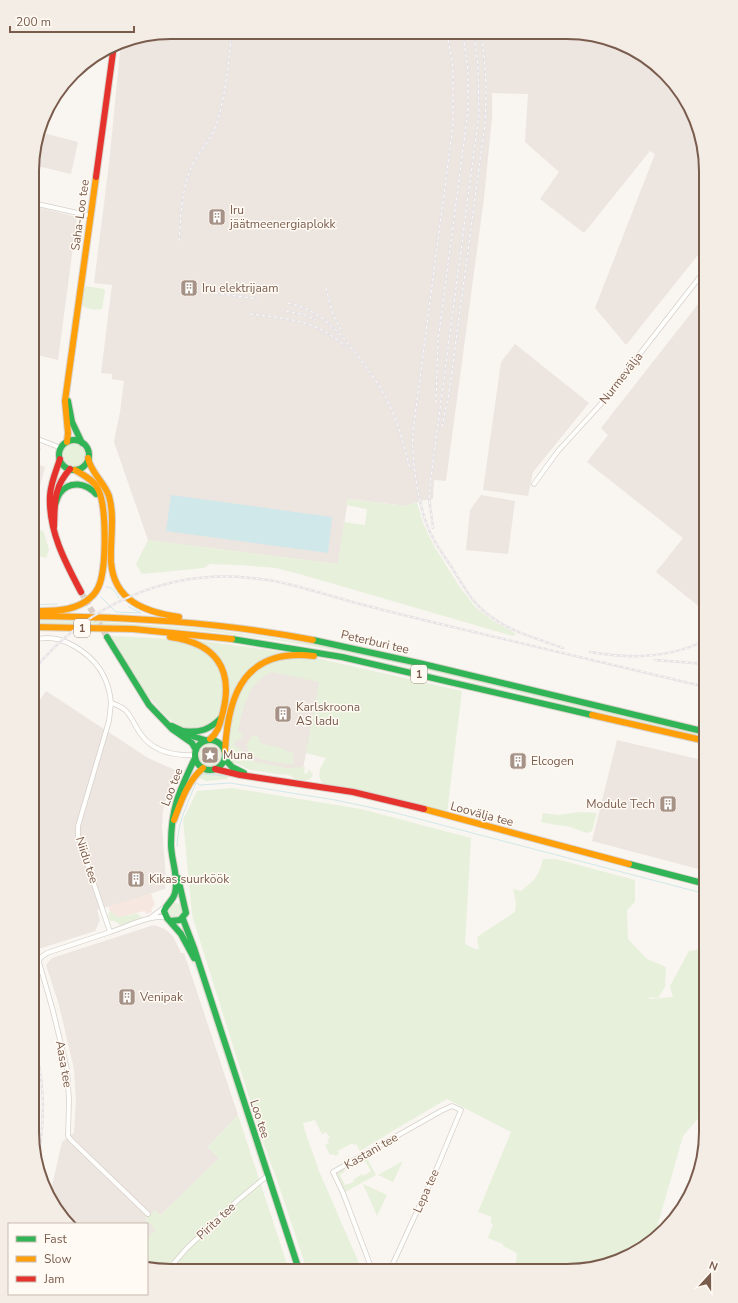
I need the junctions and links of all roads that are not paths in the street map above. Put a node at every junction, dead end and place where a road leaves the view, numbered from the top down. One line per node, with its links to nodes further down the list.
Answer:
1 (113, 53): 3 (main road, Saha-Loo tee)
2 (39, 204): 3 (street)
3 (91, 216): 5 (main road, Saha-Loo tee)
4 (699, 278): 13 (street, Nurmevälja)
5 (68, 387): 7 (main road, Saha-Loo tee); 8 (main road, Saha-Loo tee)
6 (39, 439): 9 (street)
7 (67, 442): 8 (main road); 9 (main road)
8 (82, 443): 10 (main road)
9 (61, 448): 11 (main road)
10 (88, 458): 12 (main road); 20 (main road)
11 (60, 459): 12 (main road); 16 (main road)
12 (72, 470): 14 (main road); 15 (main road)
13 (534, 484)
14 (102, 505): 15 (main road); 18 (main road)
15 (54, 508): 16 (main road)
16 (54, 531): 17 (main road)
17 (81, 592)
18 (39, 611)
19 (39, 616): 20 (main road, Peterburi tee / 1)
20 (222, 626): 29 (main road, Peterburi tee / 1)
21 (39, 627): 22 (main road, Peterburi tee / 1)
22 (128, 630): 25 (main road, Peterburi tee / 1); 27 (main road)
23 (106, 637): 28 (main road)
24 (39, 638): 26 (street, Niidu tee)
25 (379, 664): 32 (main road, Peterburi tee / 1); 33 (main road)
26 (111, 703): 34 (street); 48 (street, Niidu tee)
27 (222, 717): 30 (main road); 31 (main road)
28 (165, 722): 30 (main road); 34 (main road)
29 (699, 730)
30 (183, 731): 31 (main road)
31 (208, 740): 33 (main road); 34 (main road)
32 (699, 740)
33 (225, 751): 35 (main road)
34 (195, 754): 36 (main road); 39 (main road, Loo tee)
35 (225, 759): 37 (main road); 38 (main road, Loovälja tee)
36 (203, 768): 37 (main road); 39 (main road, Loo tee)
37 (215, 769): 38 (main road, Loovälja tee)
38 (251, 776): 41 (main road, Loovälja tee)
39 (172, 825): 40 (main road, Loo tee)
40 (175, 868): 42 (main road, Loo tee); 43 (main road, Loo tee)
41 (699, 882)
42 (171, 901): 43 (main road); 44 (main road)
43 (185, 906): 46 (main road, Loo tee)
44 (165, 907): 45 (street); 47 (main road, Loo tee)
45 (148, 919): 47 (street); 48 (street)
46 (183, 919): 47 (main road); 49 (main road, Loo tee)
47 (169, 920): 49 (main road, Loo tee)
48 (110, 932): 52 (street, Aasa tee)
49 (202, 974): 51 (main road, Loo tee)
50 (461, 1110): 55 (street, Kastani tee); 56 (street, Lepa tee)
51 (267, 1176): 53 (street, Pirita tee); 54 (main road, Loo tee)
52 (148, 1214)
53 (173, 1264)
54 (297, 1264)
55 (370, 1264)
56 (393, 1264)

